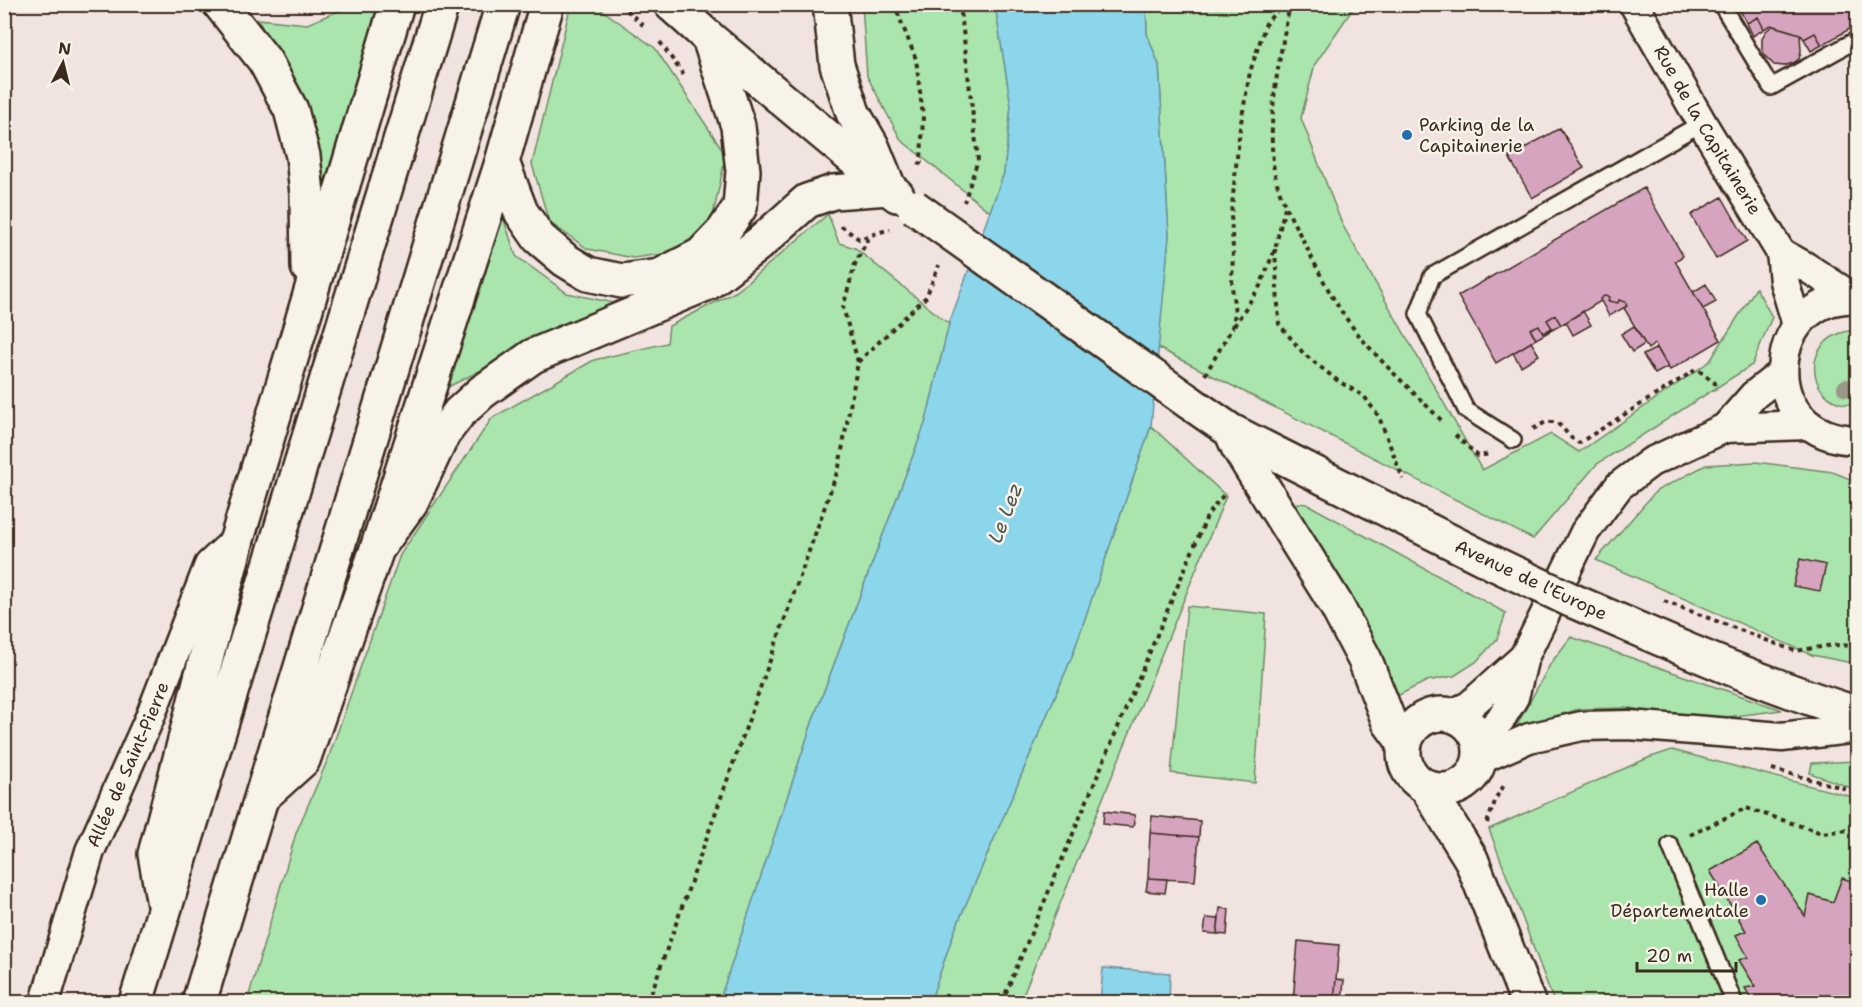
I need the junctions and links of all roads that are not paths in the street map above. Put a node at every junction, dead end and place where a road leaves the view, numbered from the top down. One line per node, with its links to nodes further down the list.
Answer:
1 (220, 4): 16 (main road)
2 (397, 4): 16 (main road)
3 (442, 4): 39 (main road)
4 (503, 4): 36 (main road)
5 (548, 4): 13 (main road)
6 (671, 4): 10 (main road, Avenue de l'Europe)
7 (830, 4): 14 (main road)
8 (1634, 4): 12 (street, Rue de la Capitainerie)
9 (1721, 4): 11 (lane)
10 (708, 38): 13 (main road); 14 (main road, Avenue de l'Europe)
11 (1857, 39)
12 (1702, 123): 15 (street, Rue de la Capitainerie); 23 (lane)
13 (502, 162): 26 (main road)
14 (902, 198): 22 (main road, Avenue de l'Europe, bridge); 26 (main road)
15 (1781, 253): 17 (street, Rue de la Capitainerie); 18 (street, Rue de la Capitainerie)
16 (314, 281): 25 (main road)
17 (1856, 298): 18 (street)
18 (1797, 325): 19 (street)
19 (1782, 373): 20 (street); 21 (street)
20 (1809, 425): 21 (street); 24 (street)
21 (1725, 428): 27 (street)
22 (1234, 439): 29 (main road, Avenue de l'Europe, bridge); 33 (main road)
23 (1513, 440)
24 (1857, 440)
25 (237, 539): 39 (main road); 40 (street, Allée de Saint-Pierre)
26 (377, 549): 36 (main road)
27 (1524, 657): 31 (street); 34 (street)
28 (1857, 694): 29 (street)
29 (1805, 697): 30 (main road, Avenue de l'Europe)
30 (1857, 714)
31 (1450, 715): 33 (main road); 34 (main road)
32 (1857, 728): 34 (street)
33 (1405, 744): 35 (main road)
34 (1475, 761): 35 (main road); 38 (main road)
35 (1426, 786): 38 (main road)
36 (261, 796): 42 (main road)
37 (1670, 845): 44 (lane)
38 (1471, 859): 43 (main road)
39 (165, 910): 41 (main road)
40 (45, 1002)
41 (136, 1002)
42 (199, 1002)
43 (1528, 1002)
44 (1734, 1002)

